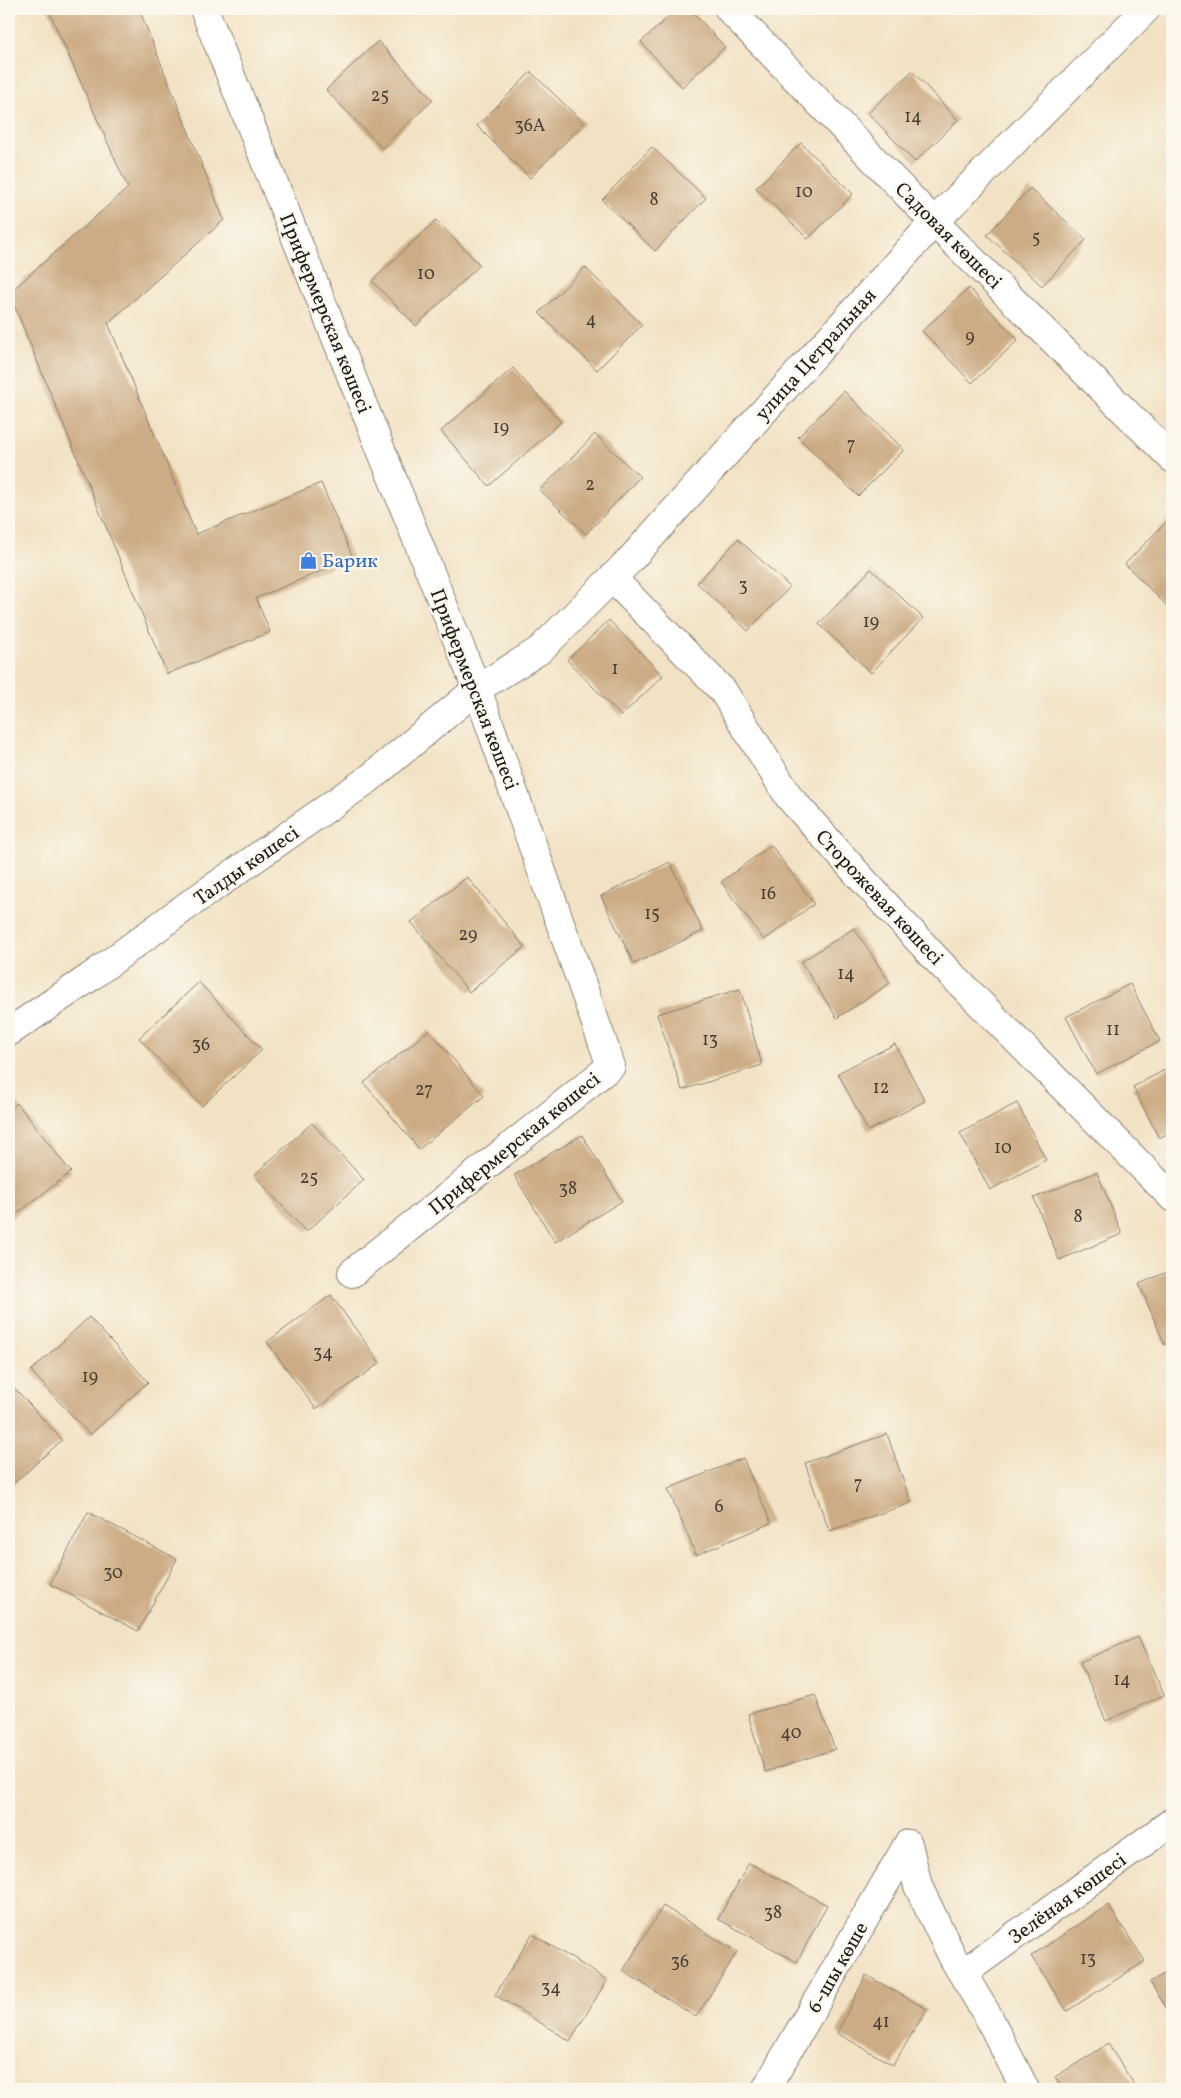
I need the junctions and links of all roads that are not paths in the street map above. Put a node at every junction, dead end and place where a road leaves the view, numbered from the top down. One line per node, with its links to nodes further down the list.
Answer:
1 (204, 9): 7 (street, Прифермерская көшесі)
2 (729, 9): 4 (street, Садовая көшесі)
3 (1146, 9): 4 (street, улица Цетральная)
4 (934, 222): 5 (street, Садовая көшесі); 6 (street, улица Цетральная)
5 (1172, 458)
6 (612, 578): 7 (street, улица Цетральная); 9 (street, Сторожевая көшесі)
7 (477, 689): 8 (street, Талды көшесі); 10 (street, Прифермерская көшесі)
8 (9, 1032)
9 (1172, 1198)
10 (352, 1273)
11 (1172, 1822): 12 (street, Зелёная көшесі)
12 (962, 1973): 13 (street, 6-шы көше); 14 (street)
13 (766, 2089)
14 (1025, 2089)

